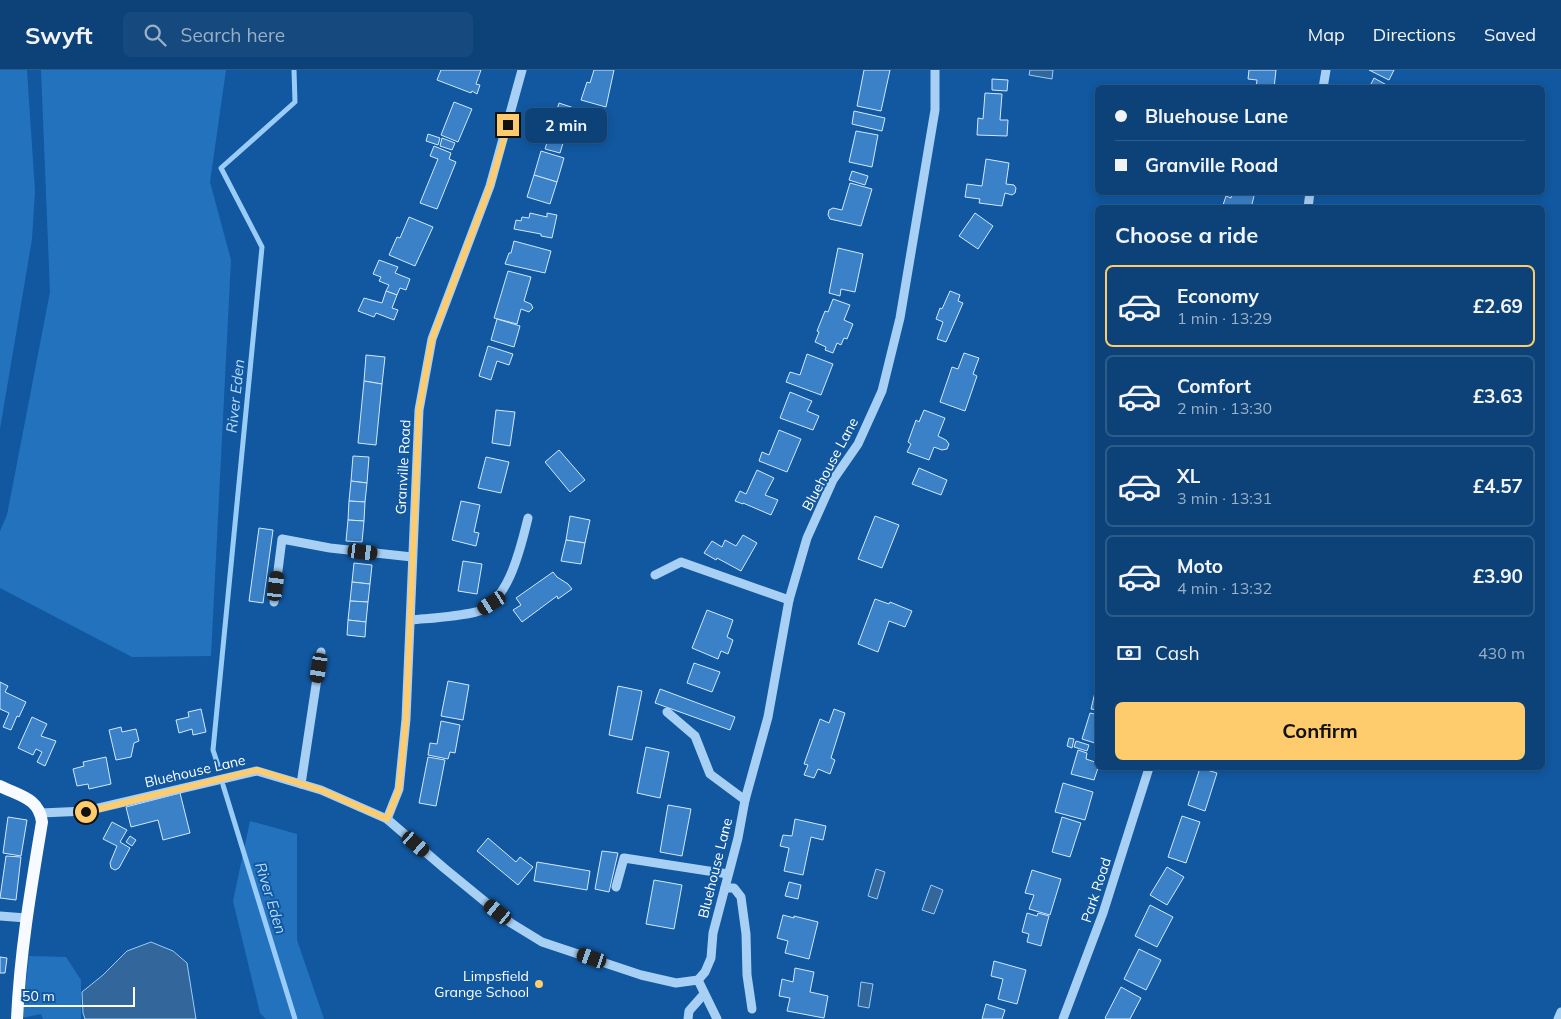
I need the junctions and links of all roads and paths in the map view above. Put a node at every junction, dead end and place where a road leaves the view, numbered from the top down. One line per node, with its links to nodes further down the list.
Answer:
1 (522, 70): 6 (street, Granville Road)
2 (935, 70): 8 (street, Bluehouse Lane)
3 (1326, 70): 4 (street)
4 (1324, 85)
5 (528, 518): 10 (street)
6 (412, 557): 9 (street); 10 (street, Granville Road)
7 (655, 576): 8 (street)
8 (789, 600): 16 (street, Bluehouse Lane)
9 (274, 602)
10 (411, 620): 18 (street, Granville Road)
11 (321, 652): 14 (street)
12 (667, 712): 16 (street)
13 (1148, 770): 31 (street, Park Road)
14 (302, 784): 17 (street, Bluehouse Lane); 18 (street, Bluehouse Lane)
15 (0, 786): 17 (main road)
16 (745, 800): 19 (street, Bluehouse Lane)
17 (41, 813): 23 (main road)
18 (387, 819): 24 (street, Bluehouse Lane)
19 (728, 874): 20 (street); 21 (street, Bluehouse Lane)
20 (616, 887)
21 (725, 888): 24 (street, Bluehouse Lane); 26 (street)
22 (0, 916): 23 (street)
23 (26, 918): 28 (main road)
24 (698, 980): 25 (street)
25 (704, 994): 29 (street); 30 (street)
26 (752, 1008)
27 (1561, 1012): 32 (street)
28 (17, 1019)
29 (688, 1019)
30 (717, 1019)
31 (1063, 1019)
32 (1558, 1019)

